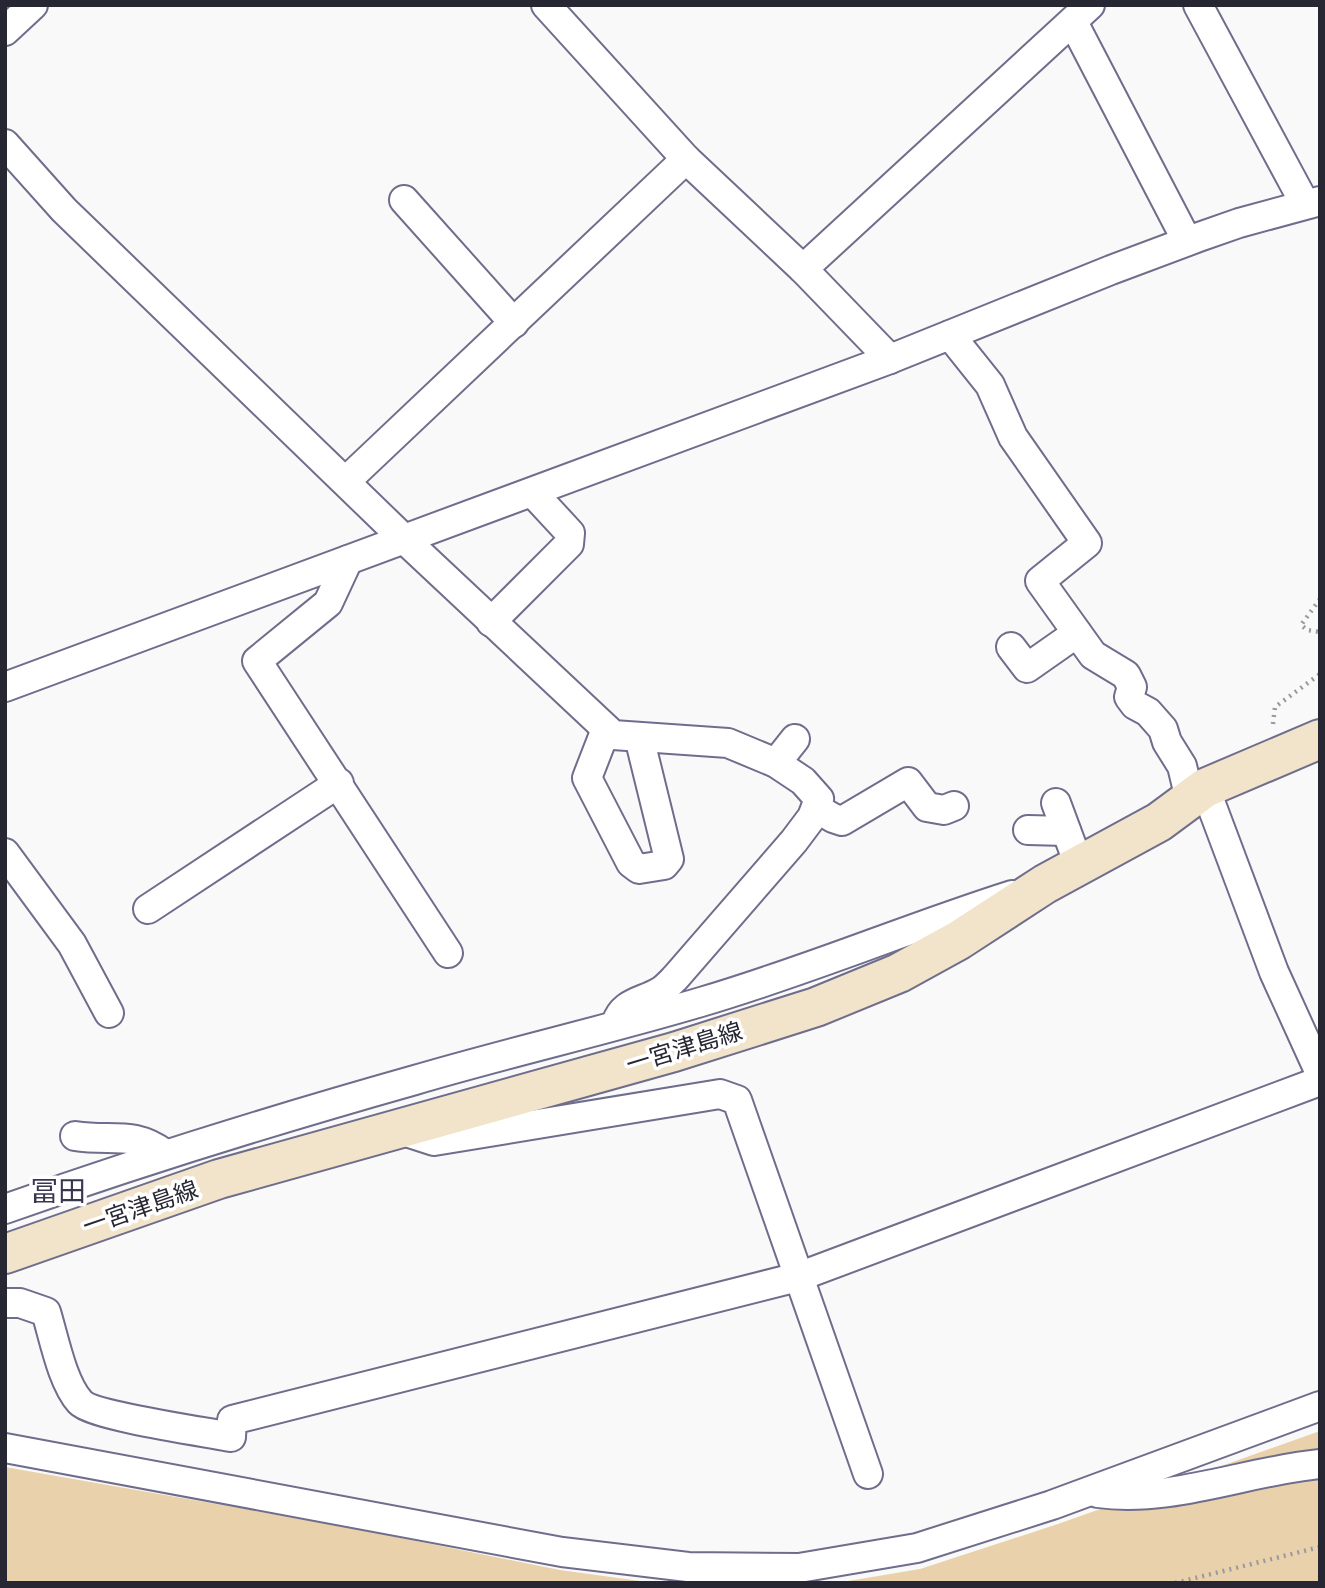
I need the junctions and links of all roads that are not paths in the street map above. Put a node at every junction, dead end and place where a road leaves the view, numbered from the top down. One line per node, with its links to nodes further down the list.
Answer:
1 (33, 5): 5 (street)
2 (546, 5): 7 (street)
3 (1198, 5): 9 (street)
4 (1082, 13): 10 (street); 11 (street)
5 (5, 31)
6 (5, 144): 15 (street)
7 (686, 159): 11 (street); 12 (street)
8 (404, 200): 12 (street)
9 (1312, 203): 10 (street)
10 (1187, 242): 13 (street)
11 (803, 270): 14 (street)
12 (514, 323): 15 (street)
13 (950, 335): 14 (street); 20 (street)
14 (890, 359): 16 (street)
15 (346, 481): 17 (street)
16 (533, 493): 17 (street); 19 (street)
17 (404, 539): 18 (street); 19 (street)
18 (348, 560): 22 (street); 28 (street)
19 (491, 622): 23 (street)
20 (1077, 633): 21 (street); 29 (street)
21 (1011, 648)
22 (5, 687)
23 (606, 729): 24 (street); 24 (street)
24 (639, 737): 27 (street)
25 (795, 739): 27 (street)
26 (1320, 739): 29 (main road, 一宮津島線)
27 (776, 763): 32 (street)
28 (338, 783): 37 (street); 38 (street)
29 (1197, 794): 34 (main road, 一宮津島線); 41 (street)
30 (1056, 803): 34 (street)
31 (954, 806): 32 (street)
32 (816, 808): 40 (street)
33 (1028, 830): 34 (street)
34 (1073, 848): 36 (main road, 一宮津島線)
35 (5, 853): 39 (street)
36 (1045, 884): 40 (street); 42 (main road, 一宮津島線)
37 (148, 909)
38 (448, 953)
39 (109, 1013)
40 (616, 1024): 44 (street)
41 (1318, 1066): 47 (street)
42 (397, 1129): 46 (main road, 一宮津島線); 47 (street)
43 (75, 1136): 44 (street)
44 (165, 1154): 45 (street)
45 (5, 1209)
46 (5, 1254)
47 (798, 1277): 48 (street); 52 (street)
48 (5, 1303)
49 (1320, 1406): 53 (street)
50 (5, 1448): 53 (street)
51 (1320, 1464): 53 (street)
52 (868, 1474)
53 (1086, 1492)

